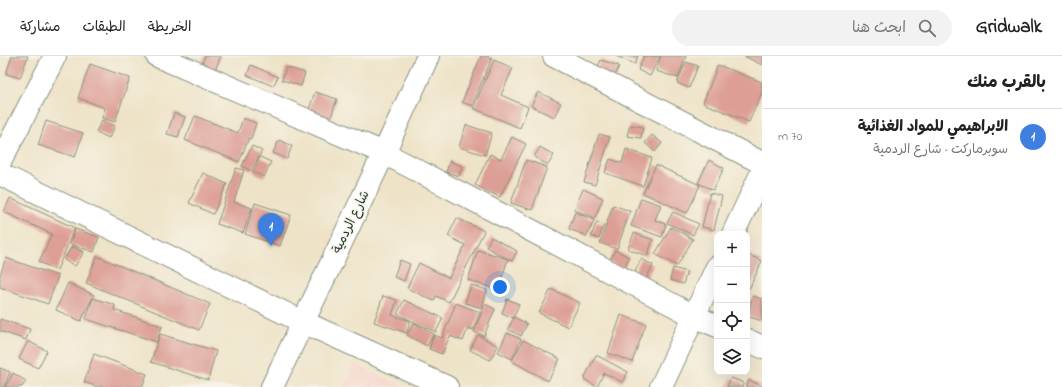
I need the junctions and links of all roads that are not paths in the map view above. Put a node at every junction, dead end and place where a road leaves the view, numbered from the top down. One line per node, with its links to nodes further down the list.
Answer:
1 (55, 56): 6 (street)
2 (157, 56): 5 (street)
3 (428, 56): 5 (street, شارع الردمية)
4 (554, 56): 7 (street)
5 (384, 153): 12 (street); 13 (street, شارع الردمية)
6 (0, 162)
7 (762, 162)
8 (762, 172): 10 (street)
9 (0, 174): 13 (street)
10 (734, 231)
11 (714, 273): 12 (street)
12 (694, 316): 14 (street); 19 (street)
13 (303, 322): 17 (street, شارع الردمية); 18 (street)
14 (714, 325)
15 (750, 341): 16 (street)
16 (762, 347)
17 (272, 387)
18 (447, 387)
19 (661, 387)

